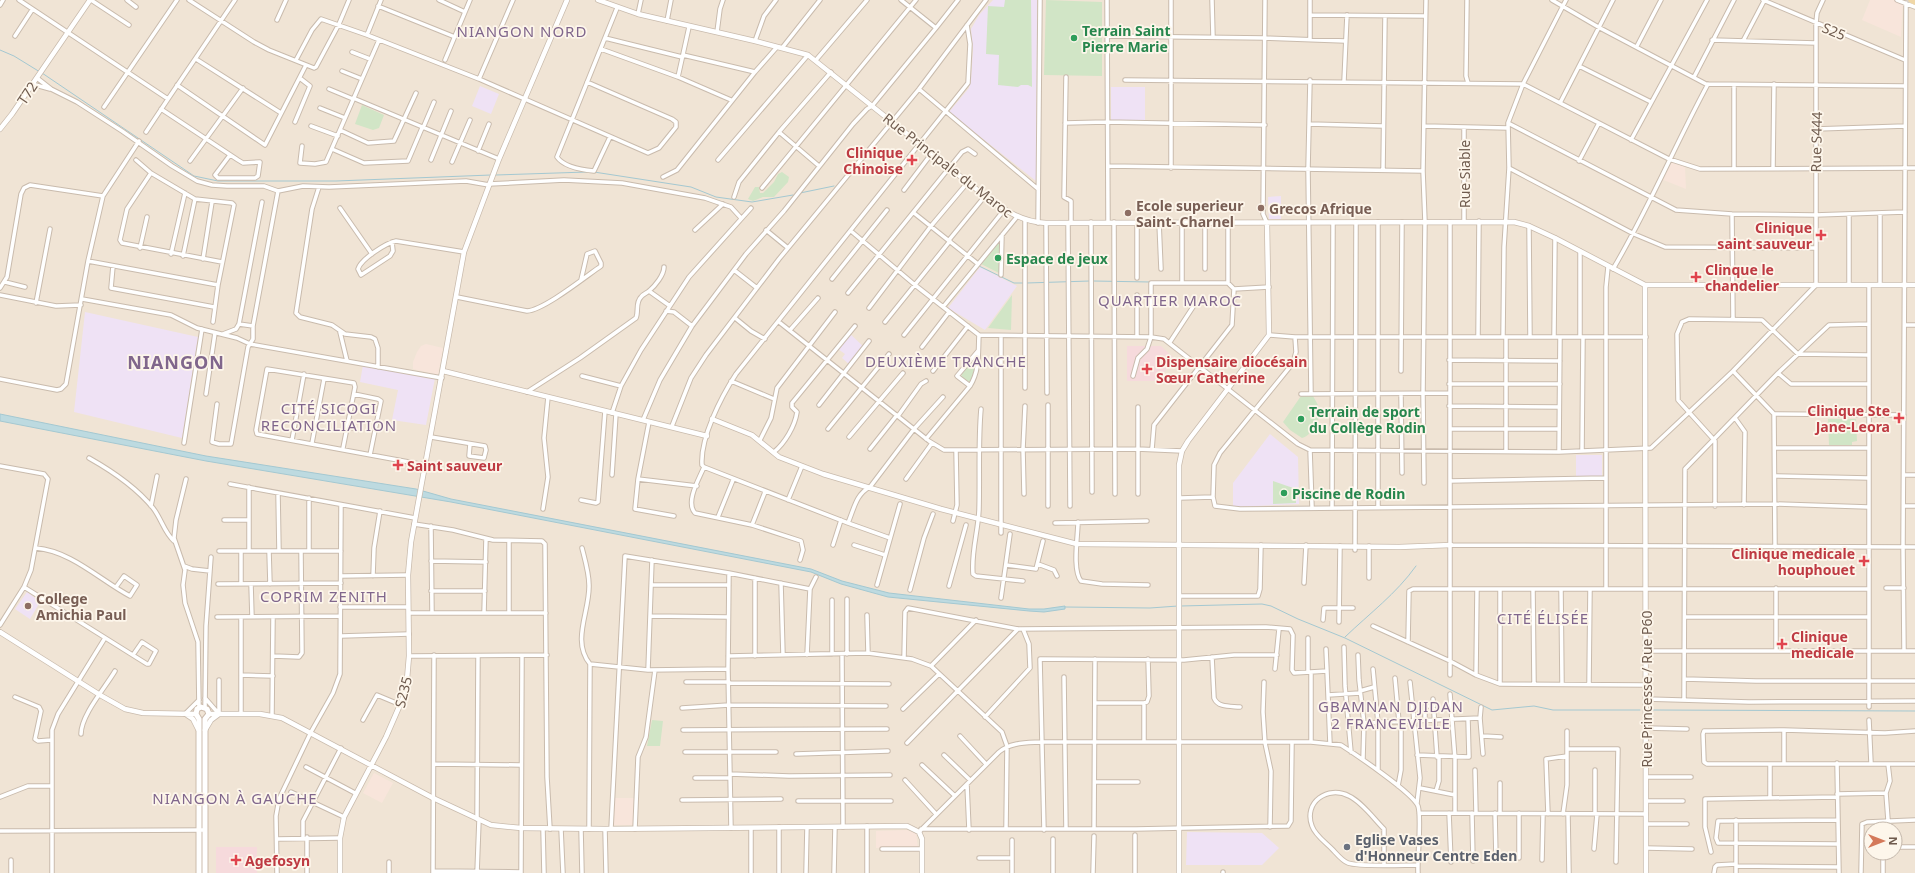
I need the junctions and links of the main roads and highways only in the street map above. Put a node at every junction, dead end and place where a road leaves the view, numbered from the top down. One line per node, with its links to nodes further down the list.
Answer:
1 (1908, 2): 2 (main road)
2 (1915, 2)
3 (199, 719): 4 (main road); 4 (main road); 5 (main road)
4 (205, 719): 6 (main road)
5 (199, 873)
6 (205, 873)

